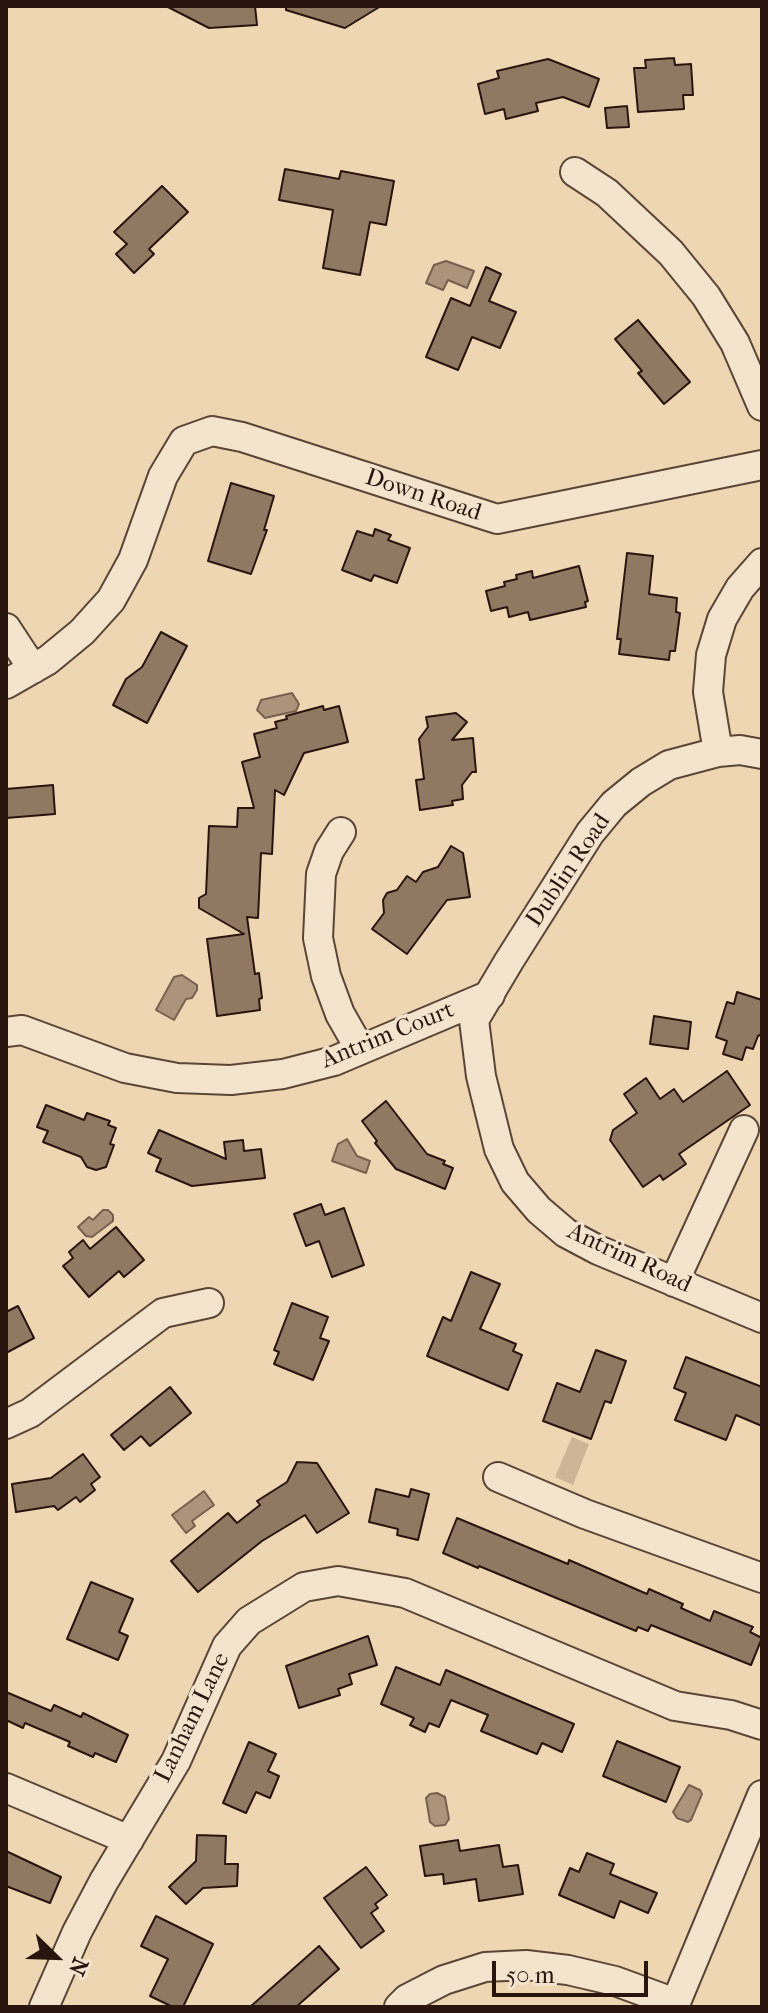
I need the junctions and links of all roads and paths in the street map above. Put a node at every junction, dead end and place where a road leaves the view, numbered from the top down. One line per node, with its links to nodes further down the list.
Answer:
1 (575, 172): 2 (street)
2 (762, 406)
3 (762, 465): 6 (street, Down Road)
4 (762, 563): 8 (street)
5 (6, 628): 6 (street)
6 (33, 669): 7 (street)
7 (6, 684)
8 (718, 752): 9 (street, Dublin Road); 11 (street, Dublin Road)
9 (762, 754)
10 (341, 832): 13 (street)
11 (490, 995): 13 (street, Antrim Court); 15 (street, Antrim Road)
12 (6, 1032): 13 (street, Antrim Court)
13 (360, 1049)
14 (744, 1130): 15 (street)
15 (674, 1282): 17 (street, Antrim Road)
16 (209, 1303): 18 (street)
17 (762, 1318)
18 (6, 1424)
19 (498, 1477): 20 (street)
20 (762, 1578)
21 (762, 1725): 24 (street, Lanham Lane)
22 (6, 1788): 24 (street)
23 (762, 1795): 25 (street)
24 (129, 1840): 26 (street, Lanham Lane)
25 (674, 2005): 27 (street)
26 (44, 2007)
27 (399, 2007)

